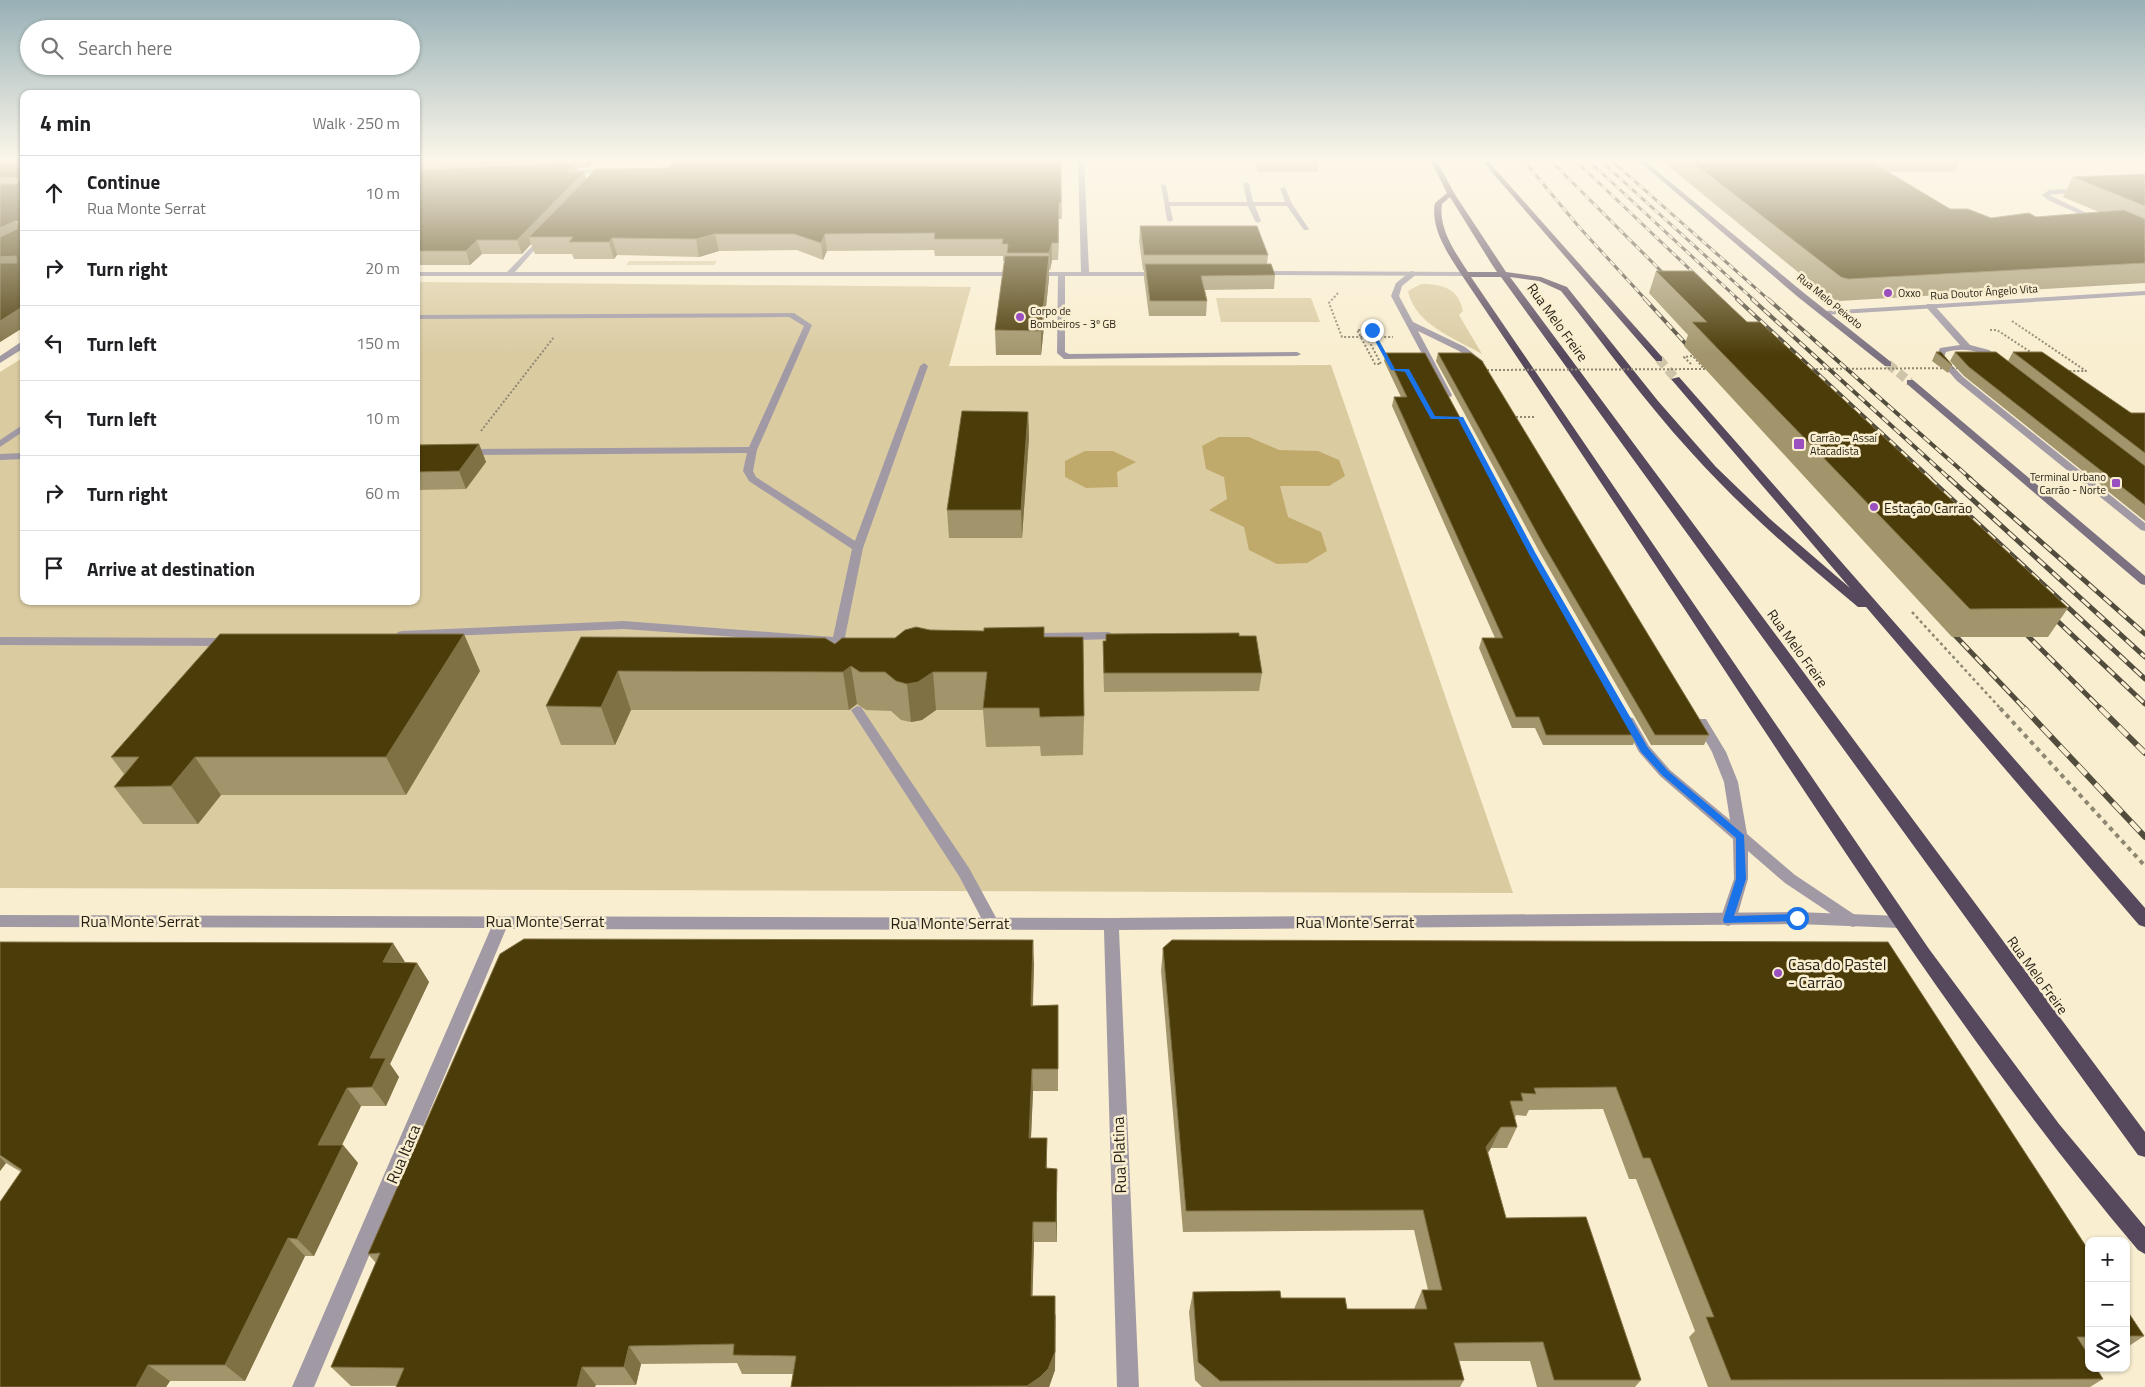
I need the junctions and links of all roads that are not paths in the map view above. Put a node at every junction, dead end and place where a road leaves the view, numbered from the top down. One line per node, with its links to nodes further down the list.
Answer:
1 (1083, 226): 13 (street)
2 (1304, 226): 7 (street)
3 (1441, 226): 16 (highway)
4 (1472, 226): 17 (highway, Rua Melo Freire)
5 (1542, 226): 26 (highway)
6 (1720, 226): 20 (main road, Rua Melo Peixoto)
7 (1306, 229)
8 (547, 233): 11 (street)
9 (1414, 273): 15 (street); 16 (street); 22 (street)
10 (420, 274): 11 (street)
11 (509, 274): 12 (street)
12 (1061, 274): 13 (street); 25 (street)
13 (1084, 274): 14 (street)
14 (1170, 274)
15 (1245, 274)
16 (1465, 274): 17 (highway); 62 (highway)
17 (1504, 275): 44 (highway); 65 (highway, Rua Melo Freire)
18 (2145, 293): 19 (street, Rua Doutor Ângelo Vita)
19 (1930, 306): 20 (street, Rua Doutor Ângelo Vita); 24 (street)
20 (1824, 313): 28 (main road, Rua Melo Peixoto)
21 (420, 317): 37 (street)
22 (1410, 324): 31 (street); 34 (street)
23 (20, 347): 27 (street)
24 (1967, 347): 30 (street); 41 (street)
25 (1297, 354)
26 (1659, 359)
27 (0, 360)
28 (1888, 364)
29 (924, 366): 42 (street)
30 (2010, 369)
31 (1486, 372)
32 (1676, 379): 44 (highway)
33 (1910, 382): 43 (main road)
34 (1451, 401)
35 (20, 430): 36 (street)
36 (0, 444)
37 (752, 450): 38 (street); 42 (street)
38 (458, 452)
39 (20, 456): 40 (street)
40 (0, 457)
41 (2145, 528)
42 (858, 548): 49 (street)
43 (2145, 582)
44 (1895, 632): 58 (highway)
45 (389, 635): 49 (street)
46 (1109, 636): 47 (street)
47 (1032, 638)
48 (0, 641): 51 (street)
49 (838, 641): 50 (street); 52 (street)
50 (857, 641)
51 (242, 642)
52 (840, 667)
53 (1620, 707): 56 (street)
54 (857, 710): 63 (street)
55 (1694, 711): 56 (street)
56 (1740, 837): 57 (street); 61 (street)
57 (1728, 920): 61 (street, Rua Monte Serrat); 64 (street, Rua Monte Serrat)
58 (2145, 920)
59 (0, 921): 60 (street, Rua Monte Serrat)
60 (502, 921): 63 (street, Rua Monte Serrat); 67 (street, Rua Itaca)
61 (1853, 921): 62 (street, Rua Monte Serrat)
62 (1900, 922): 66 (highway)
63 (990, 923): 64 (street, Rua Monte Serrat)
64 (1111, 924): 68 (street, Rua Platina)
65 (2145, 1148)
66 (2145, 1244)
67 (303, 1387)
68 (1128, 1387)

